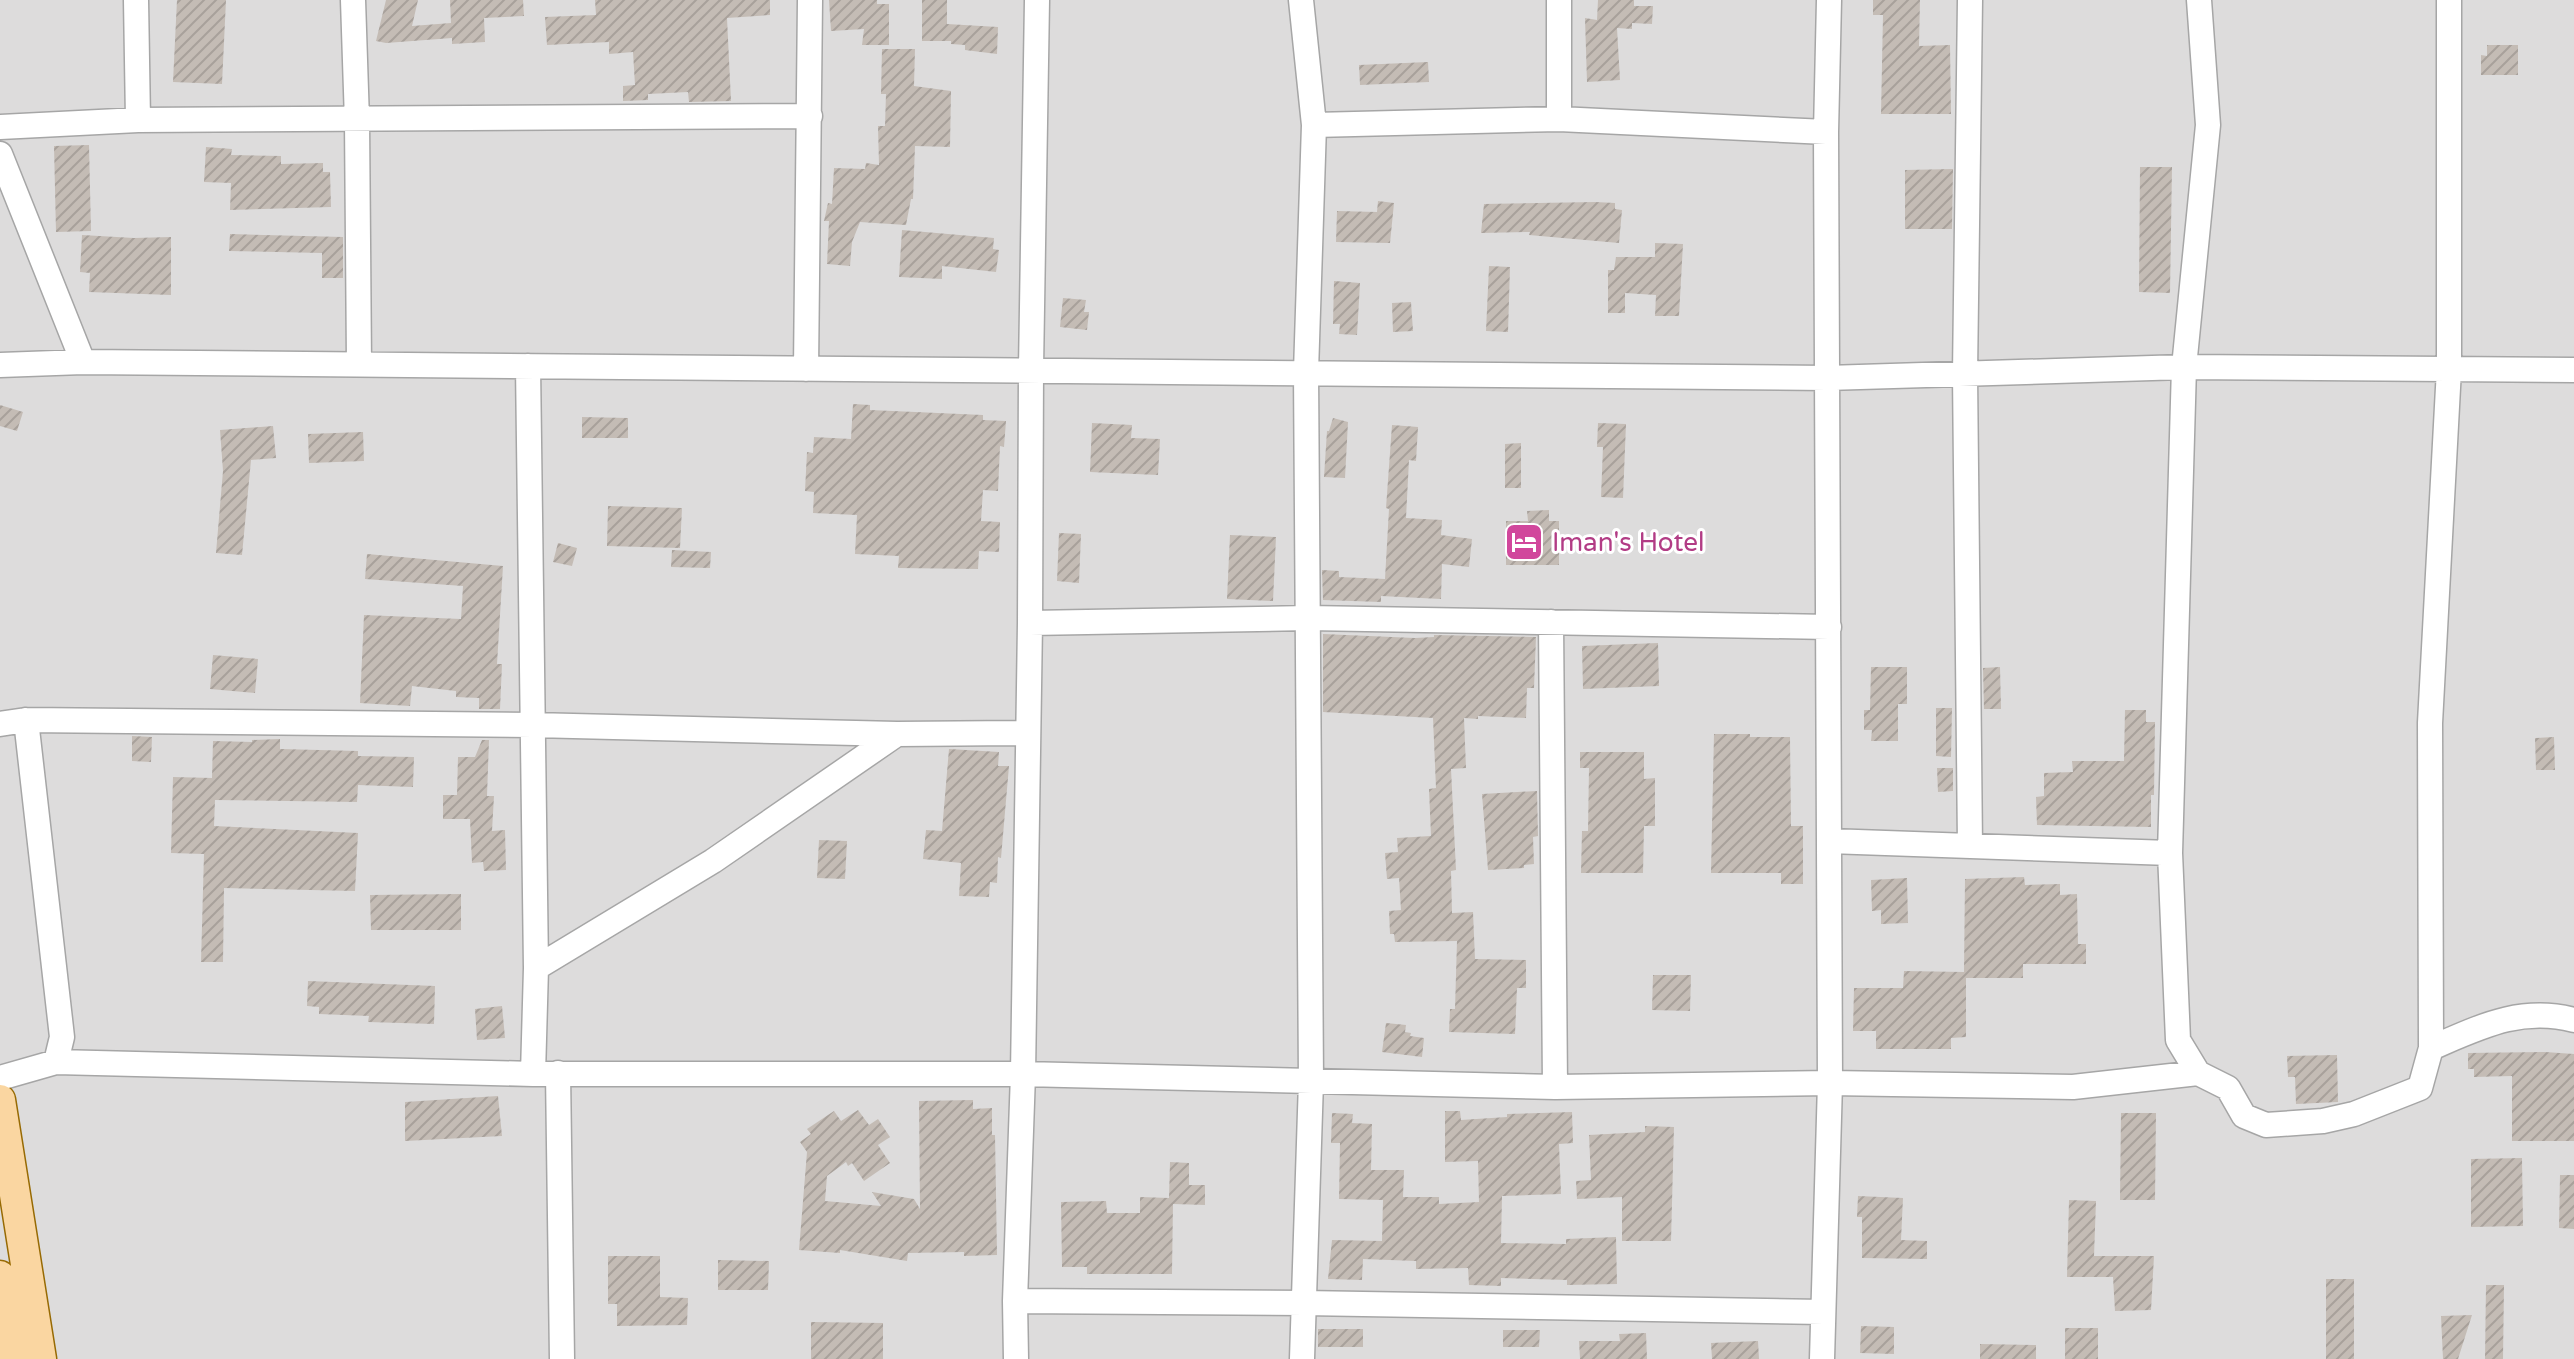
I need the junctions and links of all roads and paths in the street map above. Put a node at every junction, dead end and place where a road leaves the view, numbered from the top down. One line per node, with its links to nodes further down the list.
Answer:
1 (136, 0): 13 (street)
2 (353, 0): 14 (street)
3 (810, 0): 11 (street)
4 (1037, 0): 25 (street)
5 (1301, 0): 15 (street)
6 (1559, 0): 12 (street)
7 (1829, 0): 17 (street)
8 (1970, 0): 29 (street)
9 (2199, 0): 23 (street)
10 (2449, 0): 26 (street)
11 (810, 116): 14 (street); 24 (street)
12 (1559, 119): 15 (street); 17 (street)
13 (138, 120): 14 (street); 16 (street)
14 (357, 121): 20 (street)
15 (1314, 125): 28 (street)
16 (0, 127)
17 (1826, 132): 30 (street)
18 (0, 154): 19 (street)
19 (83, 362): 20 (street); 21 (street)
20 (359, 364): 22 (street)
21 (0, 365)
22 (528, 366): 24 (street); 37 (street)
23 (2184, 367): 26 (street); 29 (street); 42 (street)
24 (806, 369): 25 (street)
25 (1031, 369): 28 (street); 33 (street)
26 (2449, 369): 27 (street); 45 (street)
27 (2574, 370)
28 (1306, 372): 30 (street); 31 (street)
29 (1965, 374): 30 (street); 41 (street)
30 (1827, 378): 34 (street)
31 (1308, 618): 32 (street); 33 (street); 52 (street)
32 (1551, 622): 34 (street); 54 (street)
33 (1030, 623): 38 (street)
34 (1829, 627): 40 (street)
35 (26, 720): 36 (street); 37 (street); 46 (street)
36 (0, 724)
37 (533, 725): 39 (street); 43 (street)
38 (1027, 733): 39 (street); 50 (street)
39 (897, 734): 43 (street)
40 (1829, 841): 41 (street); 53 (street)
41 (1970, 846): 42 (street)
42 (2170, 853): 48 (street)
43 (536, 968): 49 (street)
44 (2574, 1020): 45 (street)
45 (2431, 1048): 48 (street)
46 (56, 1062): 49 (street); 51 (street)
47 (558, 1073): 49 (street); 50 (street); 63 (street)
48 (2198, 1073): 53 (street)
49 (533, 1074)
50 (1023, 1074): 52 (street); 57 (street)
51 (0, 1078)
52 (1311, 1081): 54 (street); 58 (street)
53 (1830, 1083): 54 (street); 59 (street)
54 (1555, 1087)
55 (0, 1100): 62 (main road)
56 (0, 1276): 60 (main road)
57 (1015, 1301): 58 (street); 64 (street)
58 (1304, 1303): 59 (street); 65 (street)
59 (1823, 1312): 66 (street)
60 (3, 1315): 61 (main road)
61 (13, 1359)
62 (41, 1359)
63 (562, 1359)
64 (1016, 1359)
65 (1302, 1359)
66 (1822, 1359)

